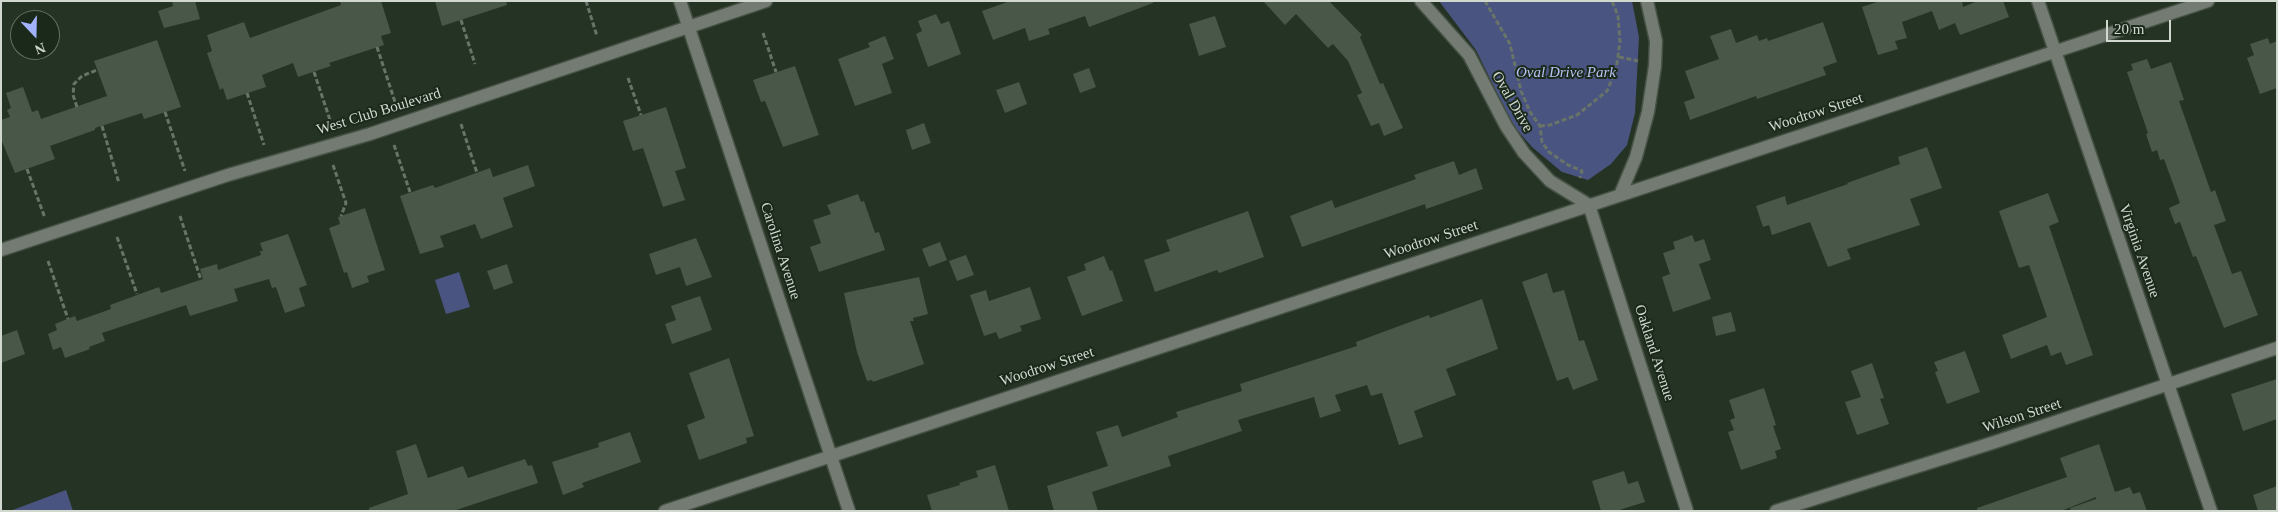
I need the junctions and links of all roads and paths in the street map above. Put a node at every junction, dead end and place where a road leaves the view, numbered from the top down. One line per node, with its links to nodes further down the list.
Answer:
1 (586, 1): 13 (path)
2 (680, 1): 11 (street, Carolina Avenue)
3 (766, 1): 11 (street, West Club Boulevard)
4 (1421, 1): 40 (street, Oval Drive)
5 (1485, 1): 29 (path)
6 (1612, 1): 29 (path)
7 (1647, 1): 39 (street)
8 (2038, 1): 15 (street, Virginia Avenue)
9 (2208, 1): 15 (street, Woodrow Street)
10 (461, 20): 16 (path)
11 (688, 27): 45 (street, West Club Boulevard); 52 (street, Carolina Avenue)
12 (763, 34): 19 (path)
13 (597, 36)
14 (377, 47): 22 (path)
15 (2054, 52): 39 (street, Woodrow Street); 51 (street, Virginia Avenue)
16 (475, 64)
17 (97, 70): 23 (path)
18 (314, 72): 26 (path)
19 (776, 72)
20 (628, 78): 25 (path)
21 (247, 93): 30 (path)
22 (395, 102)
23 (77, 107)
24 (165, 112): 34 (path)
25 (642, 115)
26 (332, 123)
27 (461, 124): 35 (path)
28 (102, 126): 37 (path)
29 (1540, 126): 36 (path)
30 (264, 145)
31 (394, 145): 38 (path)
32 (333, 165): 42 (path)
33 (27, 169): 43 (path)
34 (185, 172)
35 (477, 173)
36 (1580, 178)
37 (119, 183)
38 (410, 192)
39 (1620, 195): 40 (street, Woodrow Street)
40 (1589, 205): 52 (street, Woodrow Street); 55 (street, Oakland Avenue)
41 (180, 216): 47 (path)
42 (341, 216)
43 (44, 218)
44 (117, 237): 48 (path)
45 (1, 250)
46 (48, 261): 49 (path)
47 (201, 280)
48 (137, 294)
49 (68, 319)
50 (2277, 348): 51 (street, Wilson Street)
51 (2168, 384): 56 (street, Wilson Street); 57 (street, Virginia Avenue)
52 (830, 456): 53 (street, Woodrow Street); 54 (street, Carolina Avenue)
53 (665, 511)
54 (848, 511)
55 (1687, 511)
56 (1776, 511)
57 (2211, 511)

